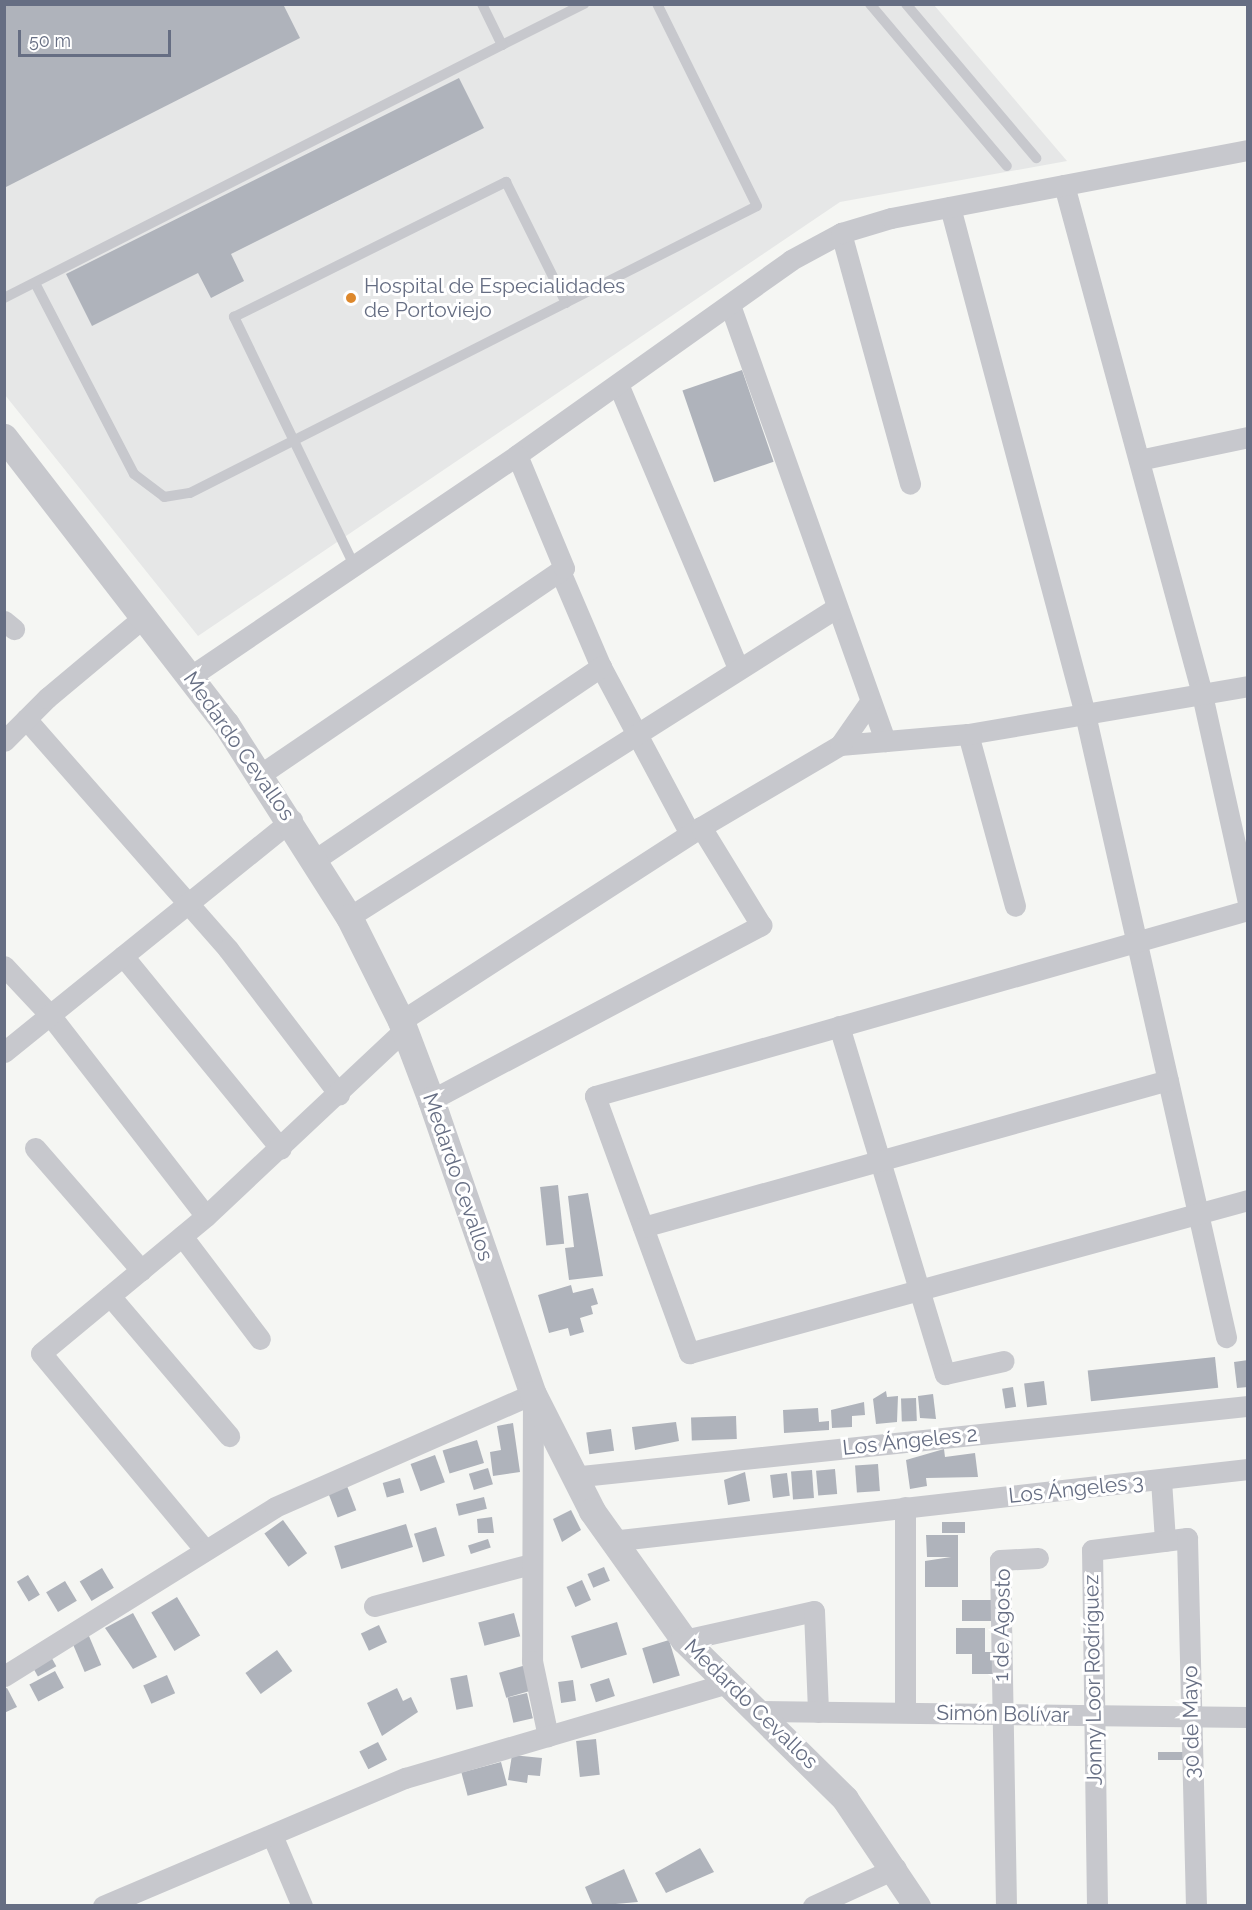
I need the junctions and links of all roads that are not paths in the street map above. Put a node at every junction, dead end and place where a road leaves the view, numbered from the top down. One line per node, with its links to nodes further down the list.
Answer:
1 (482, 4): 6 (lane)
2 (584, 4): 6 (lane)
3 (657, 4): 15 (lane)
4 (870, 4): 9 (lane)
5 (906, 4): 8 (lane)
6 (502, 45): 13 (lane)
7 (1248, 150): 10 (street)
8 (1036, 158)
9 (1007, 166)
10 (1064, 185): 11 (street); 22 (street)
11 (950, 207): 12 (street); 34 (street)
12 (841, 232): 16 (street); 23 (street)
13 (35, 283): 14 (lane); 19 (lane)
14 (4, 298)
15 (567, 303): 19 (lane); 19 (lane)
16 (730, 305): 17 (street); 26 (street)
17 (618, 384): 21 (street); 29 (street)
18 (4, 437): 27 (street, Medardo Cevallos)
19 (293, 438): 24 (lane)
20 (1248, 438): 22 (street)
21 (517, 455): 24 (street); 25 (street)
22 (1138, 460): 32 (street)
23 (910, 484)
24 (354, 565): 30 (street)
25 (560, 571): 28 (street); 41 (street)
26 (836, 608): 29 (street); 33 (street)
27 (145, 616): 30 (street, Medardo Cevallos); 35 (street)
28 (601, 667): 36 (street); 44 (street)
29 (738, 668): 36 (street)
30 (191, 676): 41 (street, Medardo Cevallos)
31 (1248, 686): 32 (street)
32 (1201, 690): 34 (street); 45 (street)
33 (870, 702): 39 (street); 40 (street)
34 (1084, 714): 37 (street); 56 (street)
35 (26, 718): 38 (street); 46 (street)
36 (633, 732): 43 (street); 49 (street)
37 (968, 734): 39 (street); 47 (street)
38 (4, 741)
39 (885, 741): 40 (street)
40 (840, 745): 43 (street)
41 (261, 774): 42 (street, Medardo Cevallos)
42 (292, 820): 44 (street, Medardo Cevallos); 46 (street)
43 (696, 831): 53 (street); 58 (street)
44 (316, 859): 49 (street, Medardo Cevallos)
45 (1248, 902)
46 (187, 904): 50 (street); 57 (street)
47 (1015, 906)
48 (1248, 910): 54 (street)
49 (349, 917): 53 (street, Medardo Cevallos)
50 (123, 956): 52 (street); 60 (street)
51 (4, 966): 52 (street)
52 (50, 1015): 55 (street); 64 (street)
53 (403, 1026): 57 (street); 58 (street, Medardo Cevallos)
54 (839, 1026): 61 (street); 65 (street)
55 (4, 1052)
56 (1168, 1080): 61 (street); 63 (street)
57 (339, 1094): 60 (street)
58 (431, 1100): 73 (street, Medardo Cevallos)
59 (35, 1148): 67 (street)
60 (281, 1149): 64 (street)
61 (880, 1161): 65 (street); 68 (street)
62 (1248, 1200): 63 (street)
63 (1198, 1214): 68 (street); 70 (street)
64 (206, 1216): 66 (street)
65 (643, 1227): 68 (street)
66 (182, 1236): 67 (street); 71 (street)
67 (141, 1270): 69 (street)
68 (920, 1290): 72 (street)
69 (110, 1296): 75 (street); 83 (street)
70 (1226, 1337)
71 (261, 1339)
72 (1004, 1361)
73 (533, 1394): 77 (street, Medardo Cevallos); 83 (street); 85 (street)
74 (1248, 1406): 77 (street, Los Ángeles 2)
75 (229, 1436)
76 (1248, 1469): 78 (street, Los Ángeles 3)
77 (572, 1477): 82 (street, Medardo Cevallos)
78 (1161, 1480): 79 (street, Los Ángeles 3); 81 (street)
79 (905, 1507): 82 (street, Los Ángeles 3); 92 (street)
80 (1187, 1538): 81 (street, Jonny Loor Rodríguez); 95 (street, 30 de Mayo)
81 (1165, 1540): 94 (street, Jonny Loor Rodríguez)
82 (611, 1541): 87 (street, Medardo Cevallos)
83 (205, 1550): 88 (street)
84 (1038, 1558): 93 (street, 1 de Agosto)
85 (531, 1564): 86 (street); 97 (street)
86 (374, 1606)
87 (684, 1640): 89 (street, Medardo Cevallos); 91 (street)
88 (4, 1676)
89 (725, 1684): 90 (street, Medardo Cevallos); 97 (street)
90 (758, 1711): 91 (street, Simón Bolívar); 99 (street, Medardo Cevallos)
91 (818, 1712): 92 (street, Simón Bolívar)
92 (905, 1712): 93 (street, Simón Bolívar)
93 (1001, 1714): 94 (street, Simón Bolívar); 104 (street, 1 de Agosto)
94 (1093, 1715): 95 (street, Simón Bolívar); 105 (street, Jonny Loor Rodríguez)
95 (1191, 1716): 96 (street, Simón Bolívar); 106 (street, 30 de Mayo)
96 (1248, 1717)
97 (548, 1736): 98 (street)
98 (272, 1835): 100 (street); 101 (street)
99 (896, 1868): 102 (street); 103 (street, Medardo Cevallos)
100 (103, 1905)
101 (302, 1905)
102 (813, 1905)
103 (917, 1905)
104 (1006, 1905)
105 (1097, 1905)
106 (1196, 1905)

